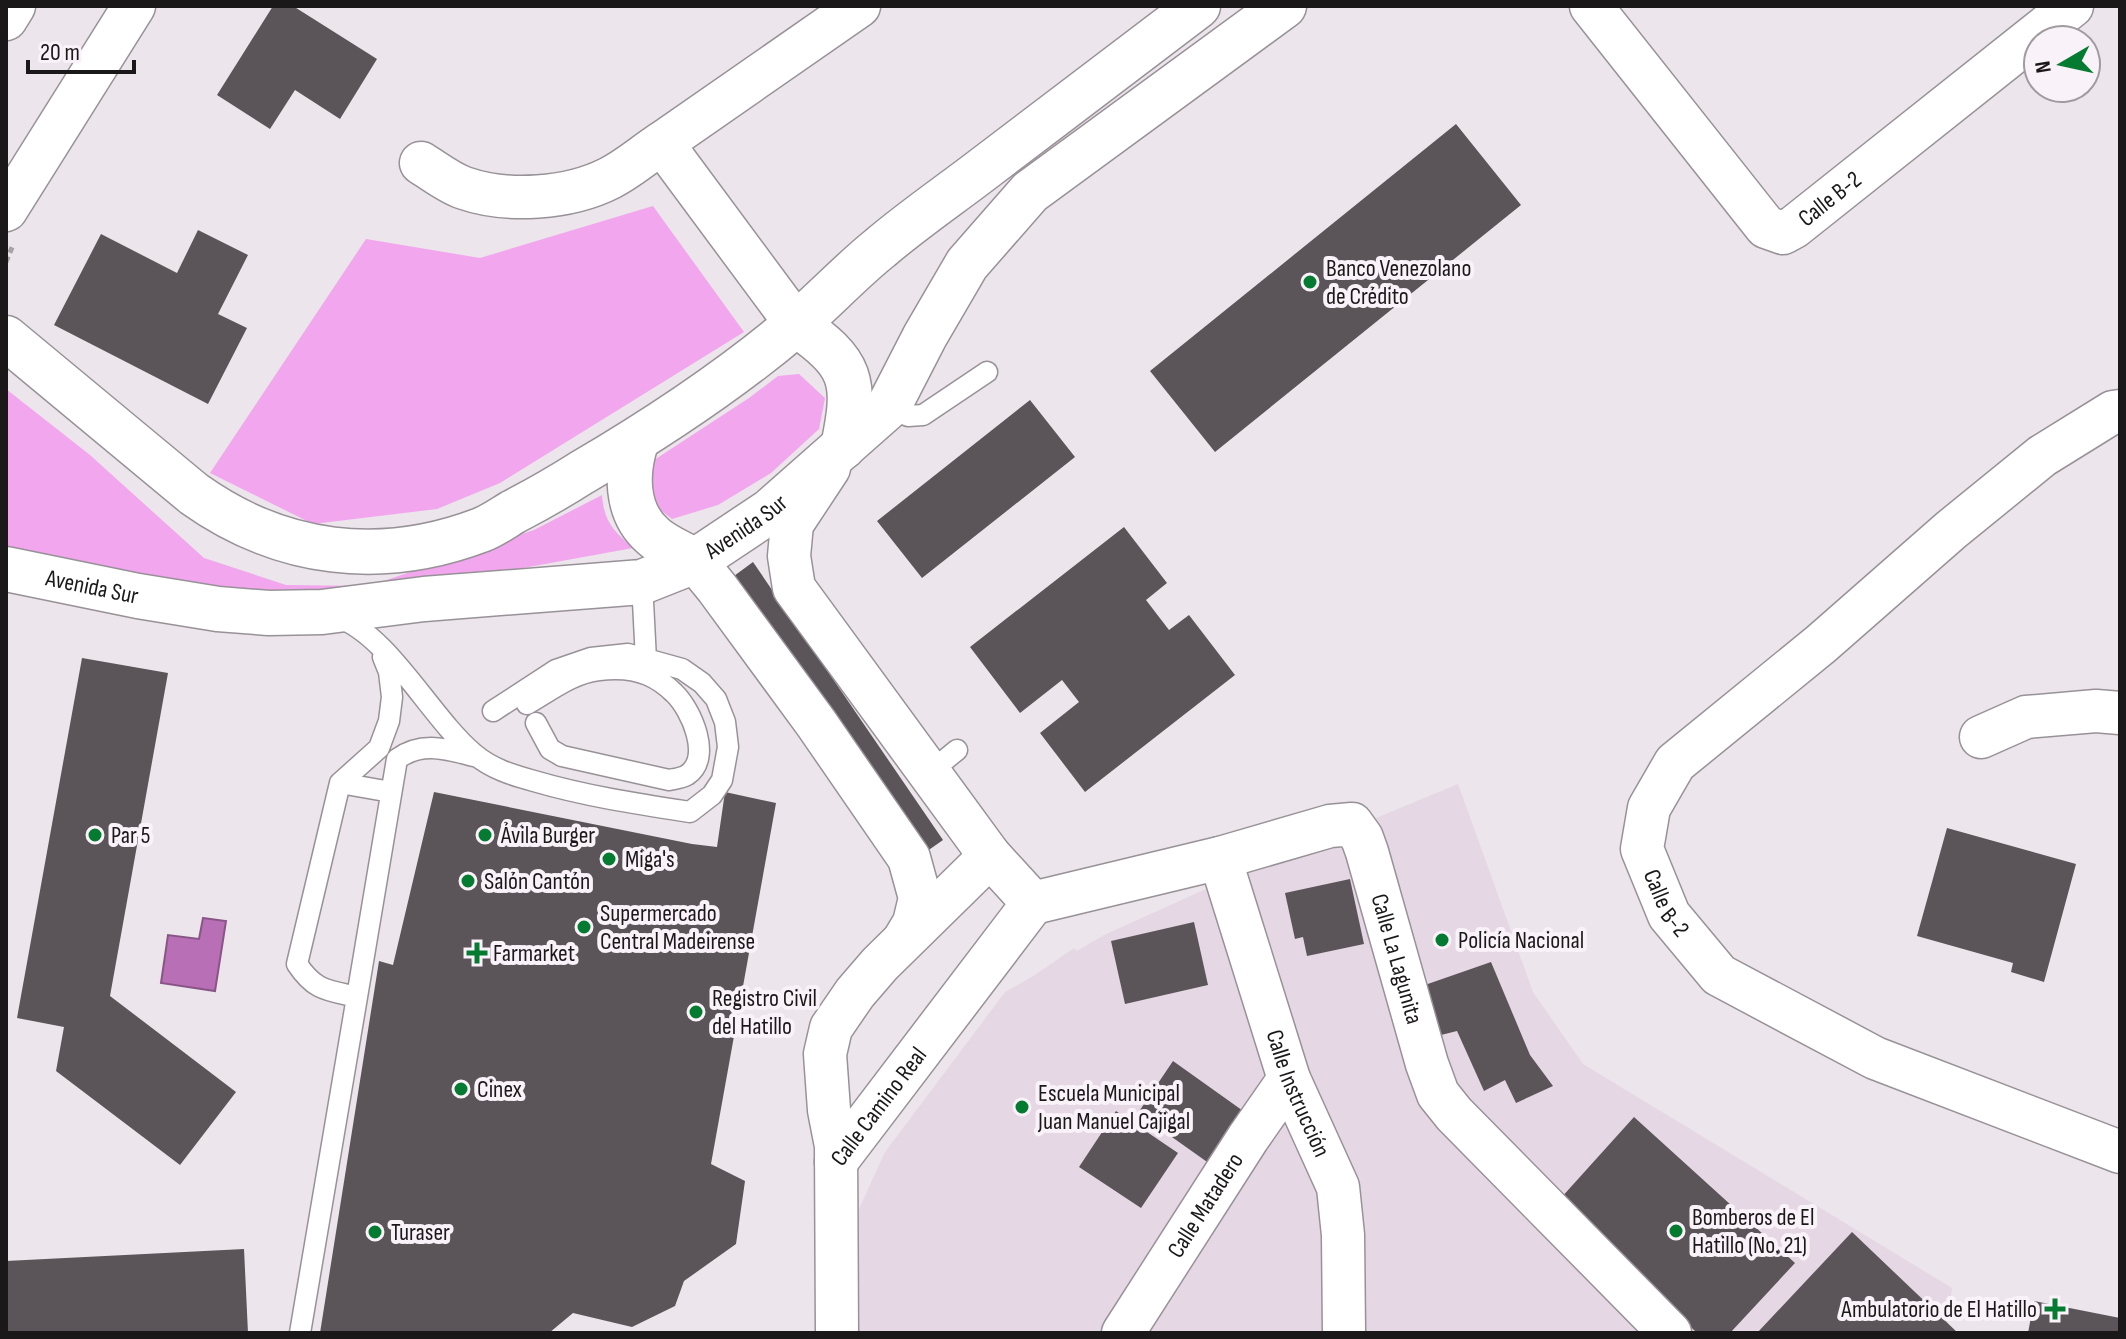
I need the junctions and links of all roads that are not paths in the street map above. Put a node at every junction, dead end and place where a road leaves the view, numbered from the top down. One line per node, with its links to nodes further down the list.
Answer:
1 (14, 6): 8 (street)
2 (134, 6): 11 (street)
3 (859, 6): 9 (street)
4 (1198, 6): 12 (street)
5 (1284, 6): 15 (street, Avenida Sur)
6 (1591, 6): 7 (street, Calle B-2)
7 (2072, 6)
8 (6, 19)
9 (662, 143): 10 (street); 12 (street)
10 (421, 163)
11 (6, 210)
12 (796, 324): 17 (street); 18 (street)
13 (6, 338): 17 (street)
14 (987, 372): 15 (lane)
15 (889, 406): 18 (street, Avenida Sur)
16 (2120, 411): 39 (street, Calle B-2)
17 (637, 440): 19 (street)
18 (843, 447): 19 (street, Avenida Sur); 33 (street)
19 (695, 561): 21 (street, Avenida Sur); 36 (street, Calle Camino Real)
20 (6, 569): 22 (street, Avenida Sur)
21 (642, 582): 22 (street, Avenida Sur); 24 (lane)
22 (322, 612): 23 (lane)
23 (379, 645): 28 (lane); 31 (lane)
24 (646, 660): 29 (lane); 30 (lane)
25 (2120, 713): 27 (street)
26 (536, 723): 29 (lane)
27 (1981, 737)
28 (476, 756): 30 (lane); 32 (lane)
29 (562, 756): 30 (lane)
30 (536, 782)
31 (340, 783): 32 (lane); 37 (lane)
32 (391, 792): 37 (lane)
33 (990, 856): 35 (street); 36 (street, Calle Camino Real)
34 (1220, 858): 35 (street, Calle La Lagunita); 38 (street, Calle Instrucción); 45 (street, Calle La Lagunita)
35 (1033, 903): 40 (street, Calle Camino Real)
36 (904, 939): 40 (street, Calle Camino Real)
37 (357, 997): 41 (lane)
38 (1289, 1079): 43 (street, Calle Matadero); 44 (street, Calle Instrucción)
39 (2120, 1152)
40 (836, 1162): 42 (street)
41 (300, 1333)
42 (837, 1333)
43 (1123, 1333)
44 (1344, 1333)
45 (1670, 1333)

